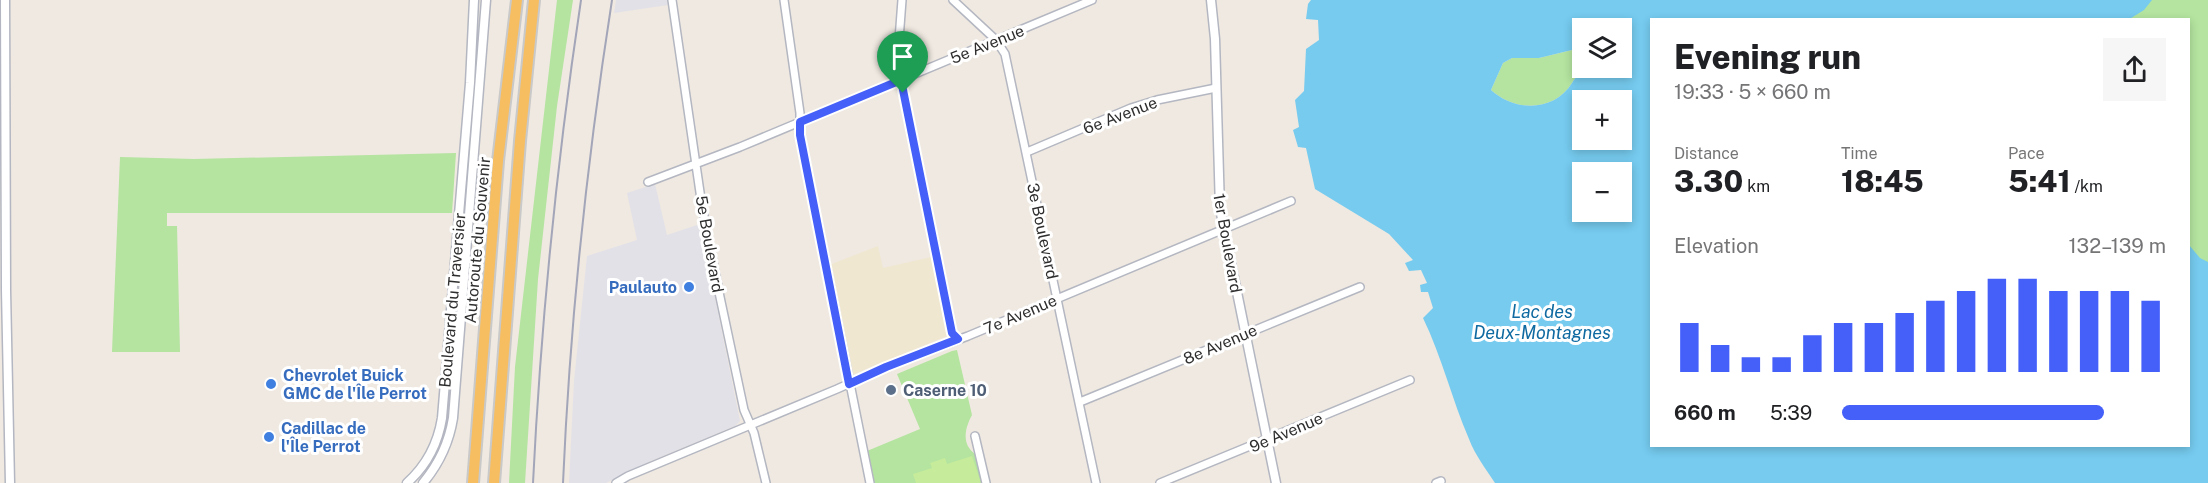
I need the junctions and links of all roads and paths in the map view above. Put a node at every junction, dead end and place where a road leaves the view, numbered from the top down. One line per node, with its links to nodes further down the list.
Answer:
1 (5, 0): 13 (street)
2 (474, 0): 34 (street, Boulevard du Traversier)
3 (486, 0): 35 (street, Boulevard du Traversier)
4 (517, 0): 36 (highway, Autoroute du Souvenir)
5 (536, 0): 37 (highway, Autoroute du Souvenir)
6 (672, 0): 18 (street, 5e Boulevard)
7 (784, 0): 16 (street)
8 (902, 0): 14 (street)
9 (953, 0): 12 (street, 3e Boulevard)
10 (1092, 0): 12 (street, 5e Avenue)
11 (1211, 0): 15 (street, 1er Boulevard)
12 (996, 40): 14 (street, 5e Avenue); 17 (street, 3e Boulevard)
13 (3, 60): 33 (street)
14 (901, 80): 16 (street, 5e Avenue); 25 (street)
15 (1216, 88): 17 (street, 6e Avenue); 21 (street, 1er Boulevard)
16 (800, 122): 18 (street, 5e Avenue); 27 (street)
17 (1027, 152): 23 (street, 3e Boulevard)
18 (697, 164): 19 (street, 5e Avenue); 29 (street, 5e Boulevard)
19 (648, 182)
20 (1291, 201): 21 (street, 7e Avenue)
21 (1223, 229): 23 (street, 7e Avenue); 24 (street, 1er Boulevard)
22 (1359, 287): 24 (street, 8e Avenue)
23 (1057, 298): 25 (street, 7e Avenue); 28 (street, 3e Boulevard)
24 (1244, 334): 28 (street, 8e Avenue); 31 (street, 1er Boulevard)
25 (958, 339): 27 (street, 7e Avenue)
26 (1410, 380): 31 (street, 9e Avenue)
27 (849, 384): 29 (street, 7e Avenue); 39 (street)
28 (1080, 402): 41 (street, 3e Boulevard)
29 (751, 424): 32 (street, 7e Avenue); 38 (street, 5e Boulevard)
30 (975, 436): 40 (street)
31 (1266, 439): 42 (street, 9e Avenue); 43 (street, 1er Boulevard)
32 (620, 482)
33 (10, 483)
34 (407, 483)
35 (423, 483)
36 (473, 483)
37 (494, 483)
38 (766, 483)
39 (870, 483)
40 (986, 483)
41 (1096, 483)
42 (1160, 483)
43 (1276, 483)

